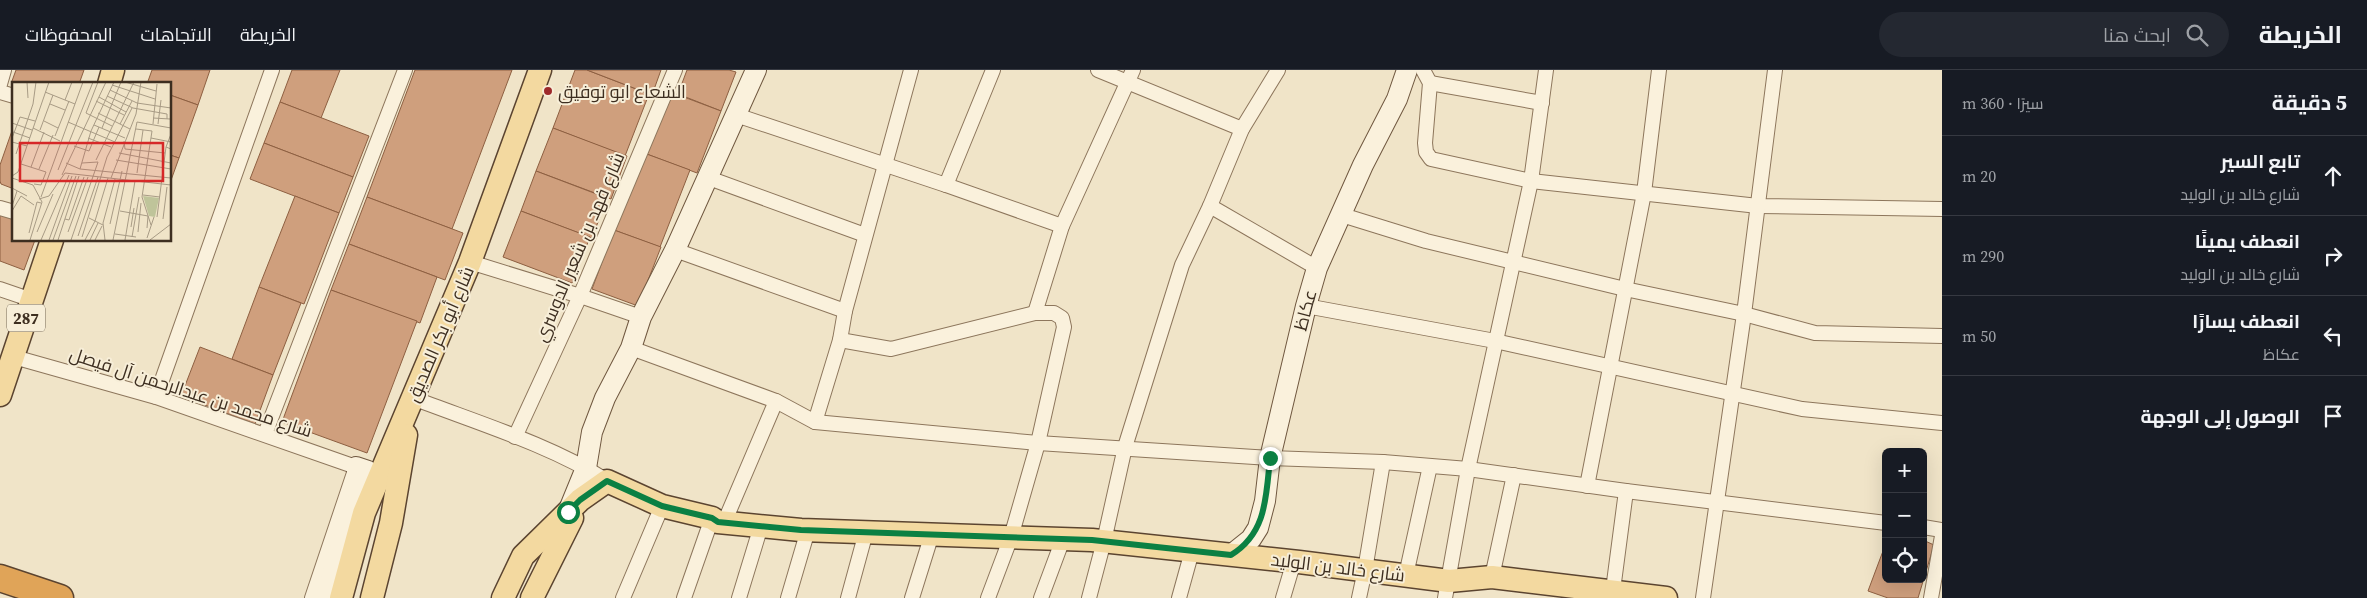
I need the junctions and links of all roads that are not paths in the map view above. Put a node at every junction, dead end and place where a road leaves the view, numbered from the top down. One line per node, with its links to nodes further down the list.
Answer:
1 (4, 70): 18 (street)
2 (272, 70): 55 (street)
3 (405, 70): 60 (street)
4 (540, 70): 35 (main road, شارع أبو بكر الصديق)
5 (675, 70): 40 (street, شارع فهد بن شعير الدوسري)
6 (756, 70): 20 (street)
7 (911, 70): 22 (street)
8 (994, 70): 25 (street)
9 (1098, 70): 16 (street)
10 (1278, 70): 21 (street)
11 (1407, 70): 30 (street, عكاظ)
12 (1423, 70): 17 (street)
13 (1546, 70): 19 (street)
14 (1659, 70): 26 (street)
15 (1775, 70): 28 (street)
16 (1130, 75): 21 (street); 31 (street)
17 (1430, 83): 19 (street); 24 (street)
18 (0, 84)
19 (1542, 103): 24 (street)
20 (736, 114): 22 (street); 23 (street)
21 (1242, 129): 27 (street)
22 (885, 164): 25 (street); 32 (street)
23 (706, 177): 32 (street); 34 (street)
24 (1531, 182): 26 (street); 36 (street)
25 (946, 185): 31 (street)
26 (1644, 193): 28 (street); 38 (street)
27 (1210, 206): 37 (street); 63 (street)
28 (1758, 206): 29 (street); 45 (street)
29 (1942, 209)
30 (1342, 215): 36 (street); 37 (street, عكاظ)
31 (1062, 226): 44 (street)
32 (866, 235): 43 (street)
33 (52, 241): 41 (main road, 287)
34 (675, 250): 43 (street); 46 (street)
35 (470, 262): 40 (street); 56 (main road, شارع أبو بكر الصديق)
36 (1512, 263): 38 (street); 49 (street)
37 (1317, 268): 42 (street, عكاظ)
38 (1625, 289): 45 (street); 52 (street)
39 (0, 290): 41 (street)
40 (580, 296): 46 (street); 61 (street, شارع فهد بن شعير الدوسري)
41 (32, 300): 51 (main road, 287)
42 (1306, 306): 49 (street); 64 (street, عكاظ)
43 (845, 311): 48 (street)
44 (1035, 313): 48 (street); 62 (street)
45 (1744, 314): 47 (street); 53 (street)
46 (641, 317): 50 (street)
47 (1942, 336)
48 (840, 340): 58 (street)
49 (1495, 341): 52 (street); 69 (street)
50 (631, 348): 57 (street); 68 (street)
51 (14, 357): 54 (main road, 287); 55 (street, شارع محمد بن عبدالرحمن آل فيصل)
52 (1610, 366): 53 (street); 72 (street)
53 (1732, 393): 59 (street); 74 (street)
54 (0, 395)
55 (156, 397): 60 (street, شارع محمد بن عبدالرحمن آل فيصل)
56 (413, 398): 61 (street); 102 (main road, شارع أبو بكر الصديق); 103 (main road)
57 (776, 401): 58 (street); 77 (street)
58 (815, 422): 62 (street)
59 (1942, 423)
60 (265, 434): 67 (street, شارع محمد بن عبدالرحمن آل فيصل)
61 (515, 437): 68 (street)
62 (1038, 443): 63 (street); 86 (street)
63 (1125, 447): 64 (street); 88 (street)
64 (1270, 458): 65 (street); 90 (street, عكاظ)
65 (1383, 462): 66 (street); 92 (street)
66 (1430, 466): 69 (street); 93 (street)
67 (356, 467): 100 (street); 101 (street)
68 (586, 468): 71 (street); 75 (street)
69 (1468, 469): 70 (street); 96 (street)
70 (1514, 476): 72 (street); 94 (street)
71 (607, 481): 75 (main road); 76 (main road, شارع خالد بن الوليد)
72 (1587, 486): 73 (street)
73 (1626, 492): 74 (street); 97 (street)
74 (1716, 502): 78 (street); 119 (street)
75 (574, 506): 104 (main road); 105 (main road)
76 (662, 506): 77 (main road, شارع خالد بن الوليد); 106 (street)
77 (718, 520): 79 (main road, شارع خالد بن الوليد); 107 (street)
78 (1882, 523)
79 (762, 526): 81 (main road, شارع خالد بن الوليد); 108 (street)
80 (1927, 528): 82 (street)
81 (808, 530): 83 (main road, شارع خالد بن الوليد); 109 (street)
82 (1942, 530)
83 (866, 532): 84 (main road, شارع خالد بن الوليد); 110 (street)
84 (932, 534): 86 (main road, شارع خالد بن الوليد); 111 (street)
85 (1942, 536): 120 (street)
86 (1011, 537): 87 (main road, شارع خالد بن الوليد); 112 (street)
87 (1063, 539): 88 (main road, شارع خالد بن الوليد); 113 (street)
88 (1104, 542): 89 (main road, شارع خالد بن الوليد); 114 (street)
89 (1192, 550): 90 (main road, شارع خالد بن الوليد); 115 (street)
90 (1231, 555): 91 (main road, شارع خالد بن الوليد)
91 (1294, 561): 92 (main road, شارع خالد بن الوليد); 116 (street)
92 (1365, 570): 93 (main road, شارع خالد بن الوليد); 117 (street)
93 (1406, 575): 96 (main road, شارع خالد بن الوليد)
94 (1492, 577): 96 (main road, شارع خالد بن الوليد); 98 (main road, شارع خالد بن الوليد)
95 (10, 586): 99 (highway)
96 (1447, 589)
97 (1613, 590): 98 (main road, شارع خالد بن الوليد); 118 (main road, شارع خالد بن الوليد)
98 (1570, 592)
99 (60, 598)
100 (312, 598)
101 (326, 598)
102 (341, 598)
103 (372, 598)
104 (504, 598)
105 (532, 598)
106 (623, 598)
107 (684, 598)
108 (738, 598)
109 (788, 598)
110 (848, 598)
111 (912, 598)
112 (988, 598)
113 (1041, 598)
114 (1089, 598)
115 (1179, 598)
116 (1283, 598)
117 (1358, 598)
118 (1666, 598)
119 (1703, 598)
120 (1931, 598)

